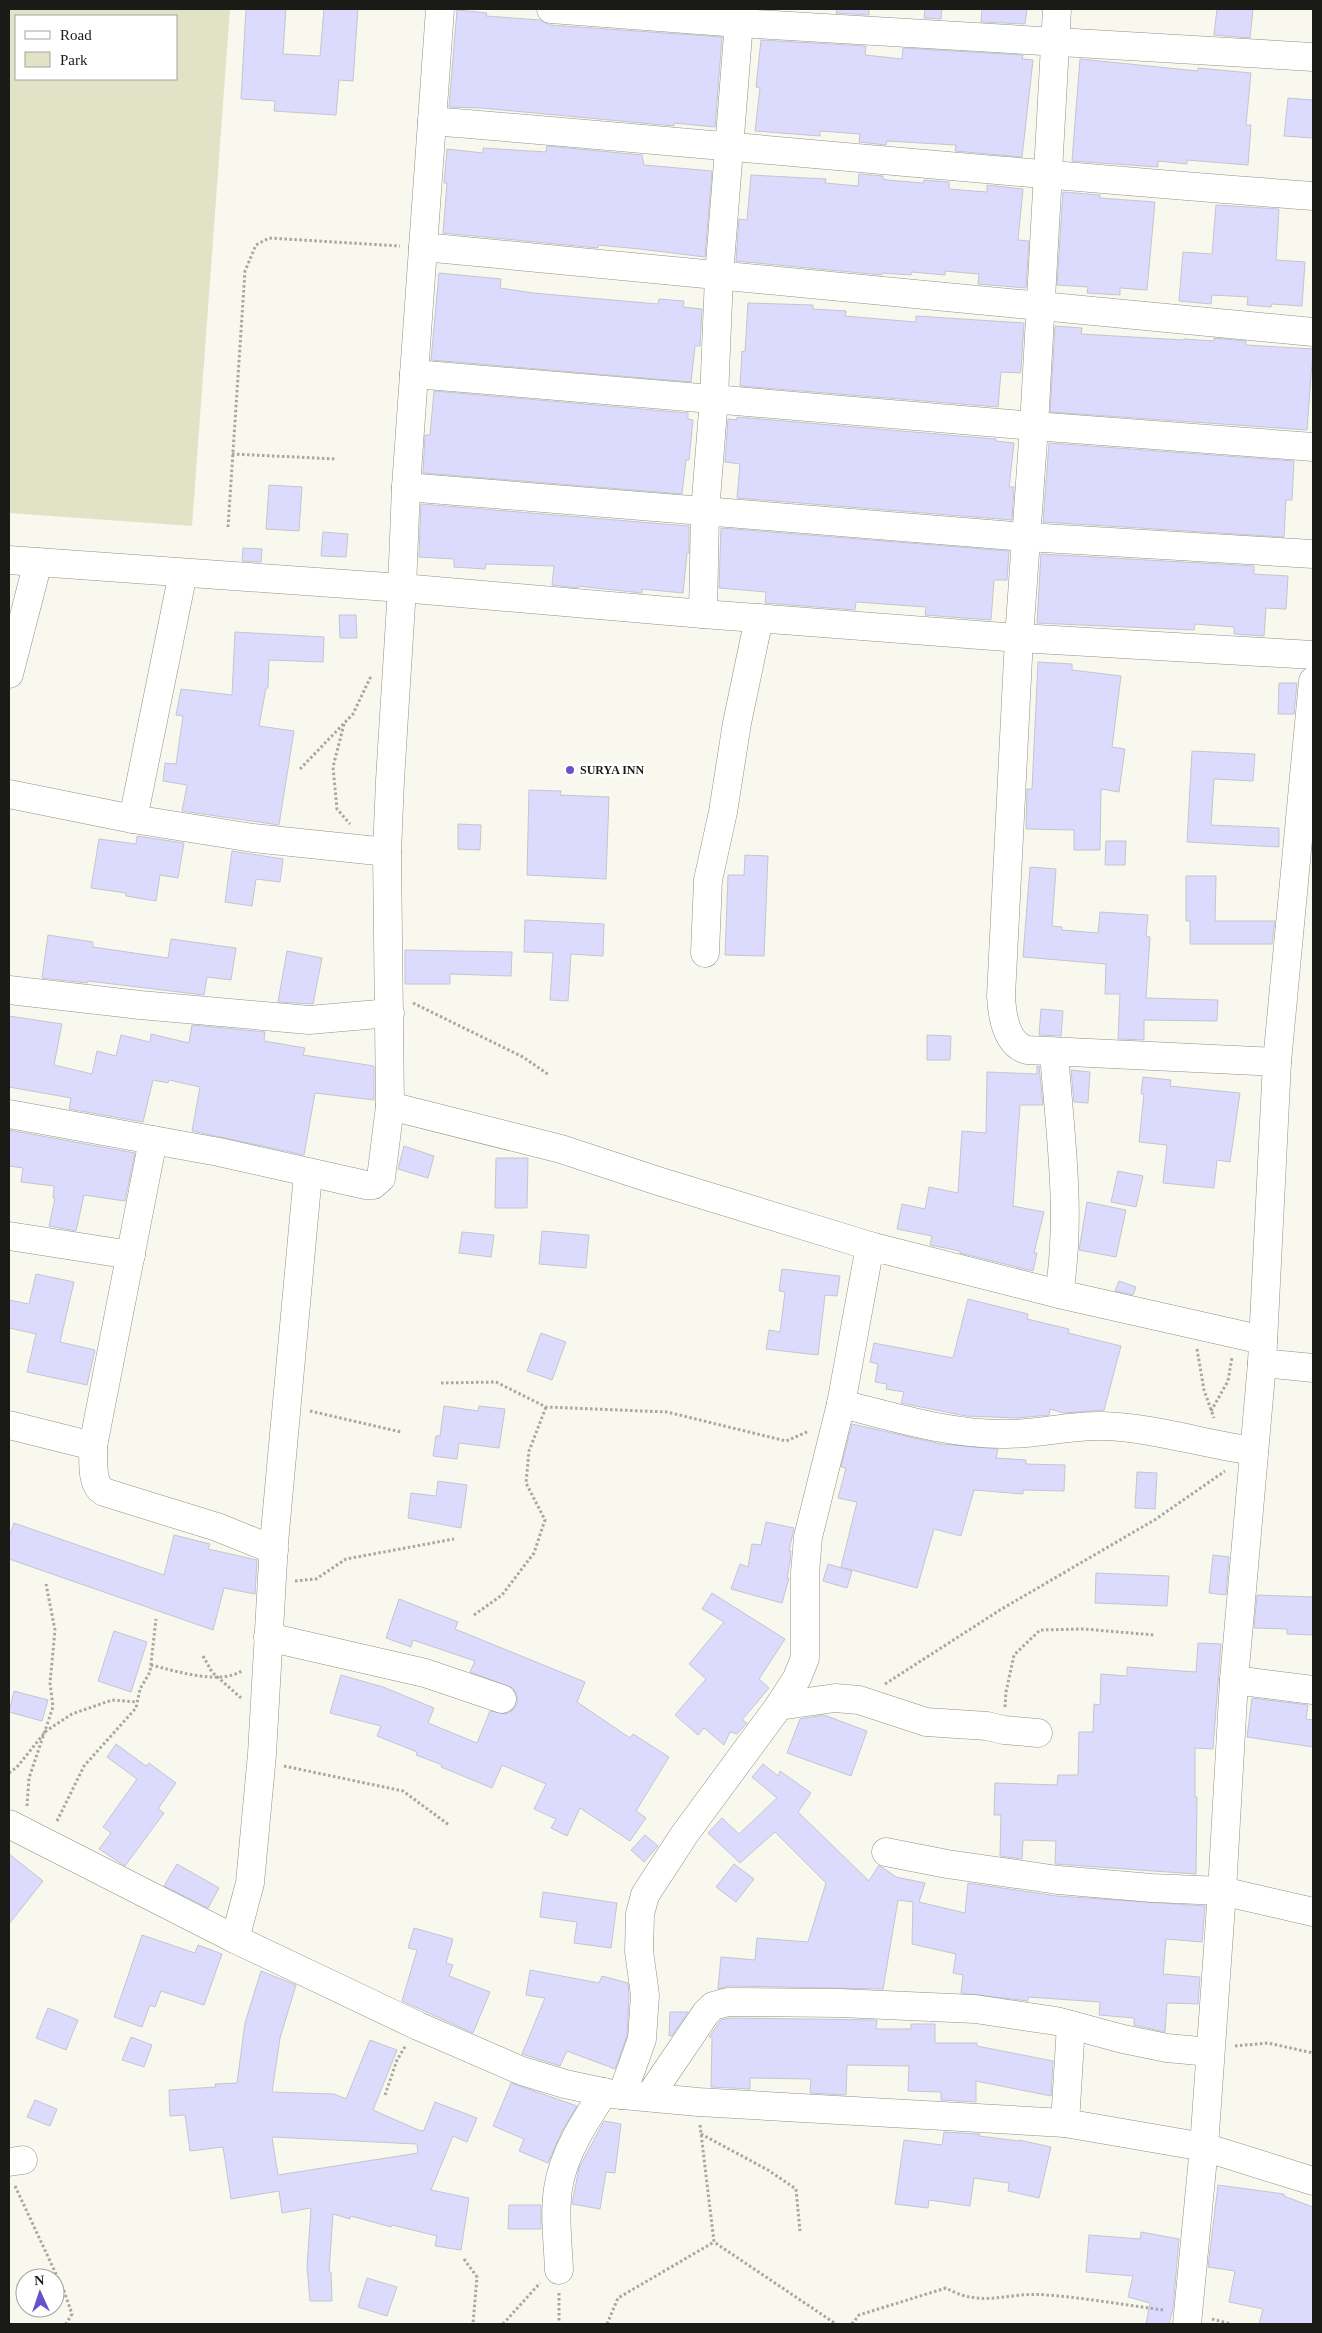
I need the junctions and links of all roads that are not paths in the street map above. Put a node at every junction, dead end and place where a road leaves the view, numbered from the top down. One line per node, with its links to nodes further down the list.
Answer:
1 (440, 9): 7 (street)
2 (551, 9): 4 (street)
3 (1057, 9): 5 (street)
4 (739, 16): 5 (street); 8 (street)
5 (1055, 43): 6 (street); 9 (street)
6 (1313, 57)
7 (432, 121): 8 (street); 11 (street)
8 (729, 146): 9 (street); 12 (street)
9 (1049, 176): 10 (street); 13 (street)
10 (1313, 196)
11 (423, 247): 12 (street); 15 (street)
12 (720, 276): 13 (street); 16 (street)
13 (1039, 306): 14 (street); 17 (street)
14 (1313, 332)
15 (414, 374): 16 (street); 19 (street)
16 (714, 398): 17 (street); 20 (street)
17 (1034, 426): 18 (street); 21 (street)
18 (1313, 446)
19 (406, 487): 20 (street); 26 (street)
20 (705, 512): 21 (street); 27 (street)
21 (1026, 537): 22 (street); 29 (street)
22 (1313, 554)
23 (9, 560): 24 (street)
24 (38, 562): 25 (street); 31 (street)
25 (183, 573): 26 (street); 34 (street)
26 (402, 588): 27 (street); 35 (street)
27 (703, 614): 28 (street)
28 (759, 618): 29 (street); 36 (street)
29 (1019, 638): 30 (street); 39 (street)
30 (1313, 655)
31 (9, 674)
32 (1313, 681): 40 (street)
33 (9, 794): 34 (street)
34 (133, 819): 35 (street)
35 (380, 852): 38 (street)
36 (705, 952)
37 (9, 990): 38 (street)
38 (390, 1002): 41 (street)
39 (1054, 1053): 40 (street); 48 (street)
40 (1277, 1062): 49 (street)
41 (390, 1106): 44 (street); 46 (street)
42 (9, 1114): 43 (street)
43 (154, 1140): 44 (street); 47 (street)
44 (308, 1174): 55 (street)
45 (9, 1236): 47 (street)
46 (870, 1246): 48 (street); 51 (street)
47 (131, 1255): 53 (street)
48 (1059, 1294): 49 (street)
49 (1263, 1352): 50 (street); 54 (street)
50 (1313, 1368)
51 (839, 1411): 54 (street); 57 (street)
52 (9, 1425): 53 (street)
53 (94, 1446): 55 (street)
54 (1242, 1449): 58 (street)
55 (274, 1550): 56 (street)
56 (268, 1642): 60 (street); 68 (street)
57 (802, 1665): 61 (street); 62 (street)
58 (1234, 1680): 59 (street); 66 (street)
59 (1313, 1690)
60 (502, 1699)
61 (847, 1699): 62 (street); 63 (street)
62 (779, 1706): 71 (street)
63 (1038, 1733)
64 (26, 1833): 68 (street)
65 (886, 1852): 66 (street)
66 (1222, 1891): 67 (street); 70 (street)
67 (1313, 1912)
68 (235, 1939): 71 (street)
69 (1070, 2025): 70 (street); 72 (street); 73 (street)
70 (1211, 2048): 74 (street)
71 (613, 2094): 72 (street); 76 (street)
72 (649, 2097): 73 (street)
73 (1065, 2123): 74 (street)
74 (1204, 2146): 75 (street); 77 (street)
75 (1313, 2181)
76 (559, 2270)
77 (1188, 2318)

